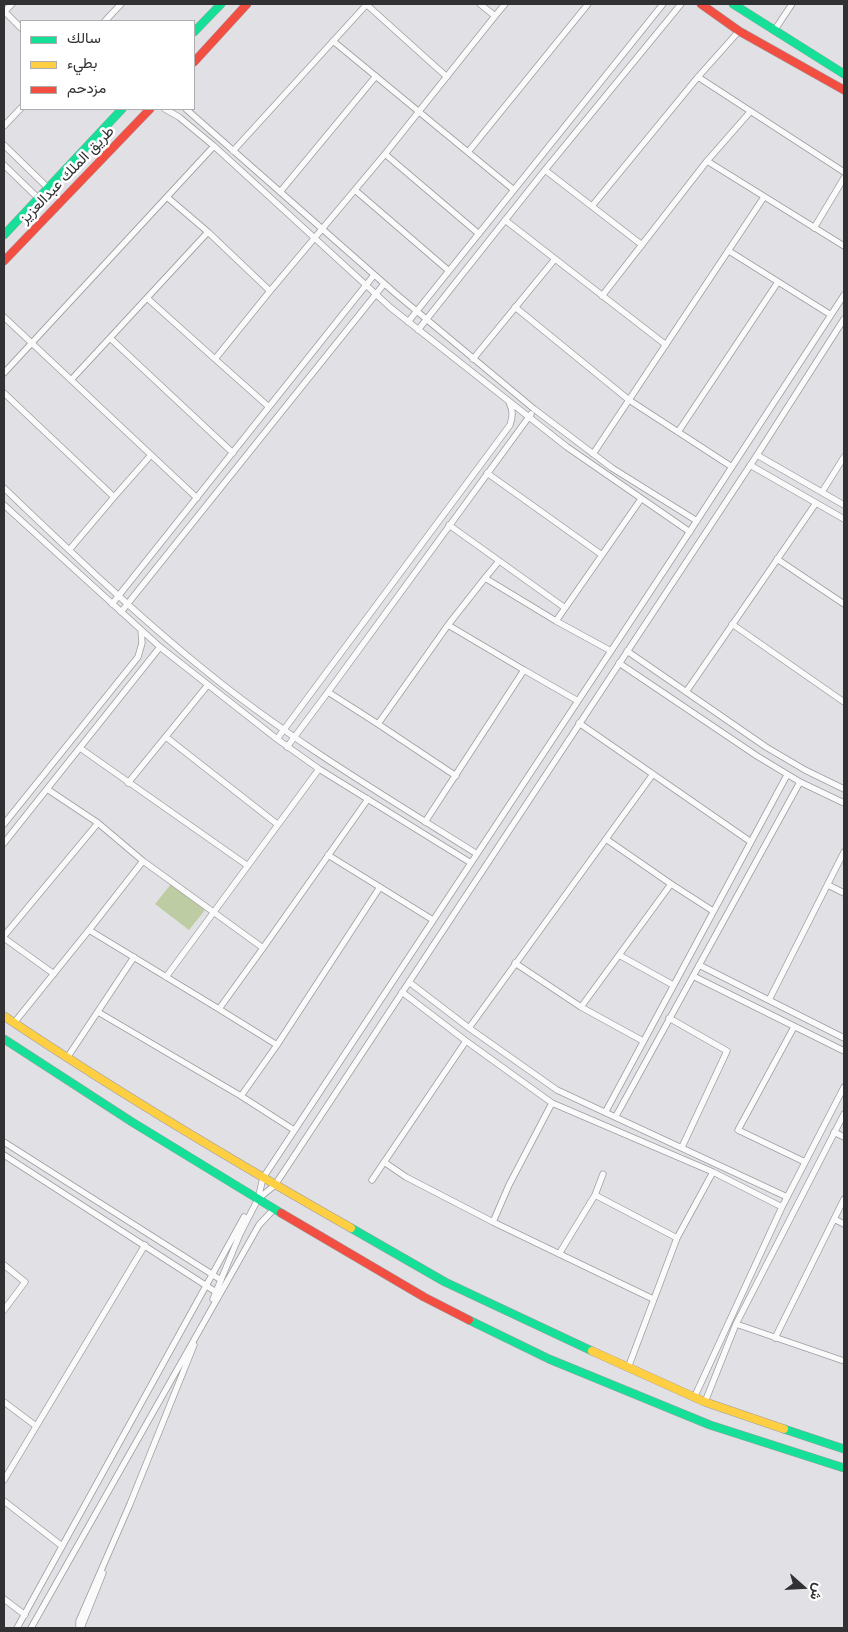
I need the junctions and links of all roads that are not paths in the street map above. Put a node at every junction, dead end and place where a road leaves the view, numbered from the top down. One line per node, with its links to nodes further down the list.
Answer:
1 (12, 4): 14 (street)
2 (121, 4): 16 (street)
3 (221, 4): 20 (main road)
4 (247, 4): 22 (main road)
5 (366, 4): 21 (street); 25 (street)
6 (480, 4): 15 (street)
7 (505, 4): 15 (street)
8 (588, 4): 41 (street)
9 (664, 4): 50 (street)
10 (680, 4): 45 (street)
11 (701, 4): 18 (main road)
12 (733, 4): 19 (main road)
13 (792, 4): 19 (street)
14 (4, 12): 17 (street)
15 (495, 16): 25 (street)
16 (106, 20)
17 (20, 27)
18 (739, 30): 26 (street); 27 (main road)
19 (774, 30): 23 (main road)
20 (195, 31)
21 (333, 40): 24 (street); 40 (street)
22 (195, 61)
23 (844, 74)
24 (376, 76): 34 (street); 51 (street)
25 (447, 77): 34 (street)
26 (698, 77): 35 (street); 55 (street)
27 (844, 90)
28 (20, 109): 37 (street)
29 (121, 110): 48 (main road, طريق الملك عبدالعزيز)
30 (150, 110): 67 (main road, طريق الملك عبدالعزيز)
31 (166, 110): 36 (street)
32 (180, 110): 36 (street)
33 (187, 110): 40 (street)
34 (419, 112): 41 (street); 42 (street)
35 (750, 112): 43 (street); 46 (street)
36 (176, 114): 39 (street)
37 (4, 126)
38 (4, 145): 48 (street)
39 (214, 146): 52 (street); 62 (street)
40 (233, 150): 51 (street)
41 (468, 152): 50 (street)
42 (385, 154): 49 (street); 60 (street)
43 (707, 161): 54 (street); 63 (street)
44 (4, 165): 53 (street)
45 (545, 170): 55 (street); 56 (street)
46 (844, 172)
47 (844, 178): 57 (street)
48 (48, 188): 53 (main road, طريق الملك عبدالعزيز)
49 (355, 190): 58 (street); 68 (street)
50 (514, 190): 60 (street)
51 (280, 192): 58 (street)
52 (167, 197): 59 (street); 87 (street)
53 (38, 198): 61 (main road, طريق الملك عبدالعزيز)
54 (764, 198): 57 (street); 65 (street)
55 (592, 206): 63 (street)
56 (505, 220): 66 (street); 82 (street)
57 (814, 228): 64 (street)
58 (322, 230): 62 (street); 69 (street)
59 (208, 232): 73 (street); 77 (street)
60 (479, 234): 68 (street)
61 (4, 235)
62 (314, 239): 72 (street); 73 (street)
63 (642, 245): 76 (street)
64 (844, 246)
65 (729, 250): 70 (street); 88 (street)
66 (555, 259): 76 (street); 78 (street)
67 (4, 261)
68 (449, 271): 79 (street)
69 (374, 275): 71 (street); 72 (street)
70 (778, 282): 80 (street); 99 (street)
71 (384, 284): 74 (street); 79 (street)
72 (366, 285): 74 (street); 96 (street)
73 (270, 291): 89 (street)
74 (376, 294): 84 (street); 127 (street)
75 (844, 295): 80 (street)
76 (602, 296): 88 (street)
77 (147, 298): 86 (street); 89 (street)
78 (515, 307): 90 (street); 95 (street)
79 (416, 312): 82 (street); 84 (street)
80 (831, 315): 106 (street)
81 (4, 317): 87 (street)
82 (426, 320): 85 (street); 90 (street)
83 (844, 321): 103 (street)
84 (408, 322): 85 (street)
85 (418, 330): 94 (street)
86 (110, 338): 92 (street); 100 (street)
87 (31, 343): 91 (street); 92 (street)
88 (666, 345): 95 (street)
89 (214, 359): 96 (street)
90 (473, 359): 97 (street)
91 (4, 372)
92 (71, 380): 102 (street)
93 (4, 393): 110 (street)
94 (508, 400): 98 (street); 147 (street)
95 (629, 400): 99 (street); 101 (street)
96 (269, 407): 100 (street)
97 (534, 409): 98 (street); 101 (street)
98 (529, 417): 107 (street); 112 (street)
99 (678, 432): 106 (street)
100 (233, 452): 111 (street)
101 (593, 454): 117 (street)
102 (151, 455): 110 (street); 111 (street)
103 (757, 455): 105 (street); 109 (street)
104 (844, 456): 109 (street)
105 (750, 465): 113 (street); 137 (street)
106 (732, 466): 117 (street)
107 (487, 473): 118 (street); 121 (street)
108 (4, 488): 120 (street)
109 (822, 492): 115 (street)
110 (114, 497): 120 (street)
111 (197, 498): 125 (street)
112 (641, 499): 119 (street); 121 (street)
113 (816, 503): 116 (street); 122 (street)
114 (4, 505): 126 (street)
115 (844, 505)
116 (844, 520)
117 (697, 521): 119 (street)
118 (449, 526): 123 (street); 141 (street)
119 (690, 532): 136 (street)
120 (70, 549): 125 (street)
121 (602, 555): 129 (street)
122 (777, 559): 128 (street); 132 (street)
123 (498, 560): 124 (street); 129 (street)
124 (485, 578): 131 (street); 133 (street)
125 (120, 595): 126 (street); 127 (street)
126 (112, 604): 130 (street)
127 (128, 604): 130 (street); 147 (street)
128 (844, 604)
129 (565, 608): 131 (street)
130 (121, 612): 134 (street)
131 (556, 621): 136 (street)
132 (732, 624): 142 (street); 144 (street)
133 (448, 625): 139 (street); 146 (street)
134 (141, 630): 135 (street); 165 (street)
135 (160, 647): 140 (street); 152 (street)
136 (611, 651): 143 (street)
137 (627, 651): 138 (street); 142 (street)
138 (619, 663): 145 (street); 155 (street)
139 (524, 670): 143 (street); 156 (street)
140 (207, 686): 149 (street); 150 (street)
141 (328, 692): 146 (street); 148 (street)
142 (686, 692): 160 (street)
143 (578, 701): 171 (street)
144 (844, 701)
145 (579, 723): 154 (street); 193 (street)
146 (378, 724): 156 (street)
147 (284, 730): 148 (street); 150 (street)
148 (294, 736): 151 (street); 163 (street)
149 (166, 738): 158 (street); 166 (street)
150 (277, 740): 151 (street)
151 (287, 747): 153 (street)
152 (80, 748): 158 (street); 159 (street)
153 (319, 769): 161 (street); 166 (street)
154 (653, 774): 167 (street); 168 (street)
155 (787, 775): 157 (street); 168 (street)
156 (456, 776): 163 (street)
157 (800, 782): 162 (street); 189 (street)
158 (128, 783): 175 (street)
159 (47, 789): 164 (street); 169 (street)
160 (844, 789)
161 (368, 799): 172 (street); 174 (street)
162 (844, 803)
163 (425, 822): 171 (street)
164 (98, 823): 173 (street); 184 (street)
165 (4, 824)
166 (277, 824): 175 (street)
167 (606, 839): 176 (street); 188 (street)
168 (751, 842): 180 (street)
169 (4, 843)
170 (844, 852): 177 (street)
171 (477, 854): 174 (street)
172 (328, 856): 178 (street); 185 (street)
173 (143, 861): 181 (street); 183 (street)
174 (471, 863): 182 (street)
175 (248, 866): 181 (street)
176 (671, 884): 180 (street); 186 (street)
177 (828, 885): 179 (street); 196 (street)
178 (380, 887): 182 (street); 209 (street)
179 (844, 893)
180 (713, 911): 194 (street)
181 (214, 912): 185 (street); 192 (street)
182 (433, 920): 218 (street)
183 (89, 930): 187 (street); 190 (street)
184 (4, 937): 190 (street)
185 (263, 948): 198 (street)
186 (620, 955): 194 (street); 197 (street)
187 (134, 957): 192 (street); 199 (street)
188 (516, 963): 197 (street); 204 (street)
189 (699, 965): 191 (street); 196 (street)
190 (54, 974): 202 (street)
191 (693, 976): 201 (street); 203 (street)
192 (166, 977): 198 (street)
193 (409, 982): 195 (street); 204 (street)
194 (674, 985): 208 (street)
195 (402, 992): 207 (street); 230 (street)
196 (769, 1000): 205 (street)
197 (581, 1007): 208 (street)
198 (219, 1010): 209 (street)
199 (98, 1012): 211 (street); 213 (street)
200 (4, 1016): 202 (main road)
201 (669, 1018): 217 (street); 222 (street)
202 (14, 1023): 211 (main road)
203 (794, 1027): 210 (street); 225 (street)
204 (469, 1028): 215 (street)
205 (844, 1038)
206 (4, 1039): 233 (main road)
207 (466, 1041): 214 (street); 224 (street)
208 (643, 1041): 215 (street)
209 (276, 1045): 213 (street)
210 (844, 1051)
211 (67, 1058): 228 (main road)
212 (844, 1088): 225 (street)
213 (241, 1096): 218 (street)
214 (552, 1103): 226 (street); 239 (street)
215 (606, 1111): 217 (street)
216 (844, 1114): 219 (street)
217 (616, 1116): 222 (street)
218 (294, 1130): 228 (street)
219 (834, 1132): 220 (street); 252 (street)
220 (844, 1137)
221 (4, 1142): 245 (street)
222 (682, 1148): 232 (street)
223 (4, 1155): 242 (street)
224 (384, 1162): 229 (street); 239 (street)
225 (805, 1162): 232 (street)
226 (713, 1172): 235 (street); 241 (street)
227 (603, 1174): 231 (street)
228 (263, 1178): 230 (main road); 233 (street)
229 (372, 1180)
230 (275, 1185): 233 (street); 255 (main road)
231 (595, 1195): 241 (street); 243 (street)
232 (787, 1197): 235 (street)
233 (258, 1199): 236 (main road); 246 (street)
234 (844, 1199): 238 (street)
235 (782, 1207): 256 (street)
236 (274, 1209): 251 (street); 261 (main road)
237 (244, 1217): 245 (street)
238 (834, 1219): 240 (street); 253 (street)
239 (493, 1222): 243 (street)
240 (844, 1224)
241 (677, 1238): 249 (street)
242 (145, 1245): 247 (street); 259 (street)
243 (559, 1254): 249 (street)
244 (4, 1265): 250 (street)
245 (212, 1274): 246 (street); 247 (street)
246 (221, 1280): 248 (street)
247 (206, 1285): 248 (street); 264 (street)
248 (216, 1292): 251 (street)
249 (653, 1299): 255 (street)
250 (4, 1310)
251 (204, 1322): 268 (street); 269 (street)
252 (736, 1324): 253 (street); 258 (street)
253 (775, 1338): 254 (street)
254 (844, 1361)
255 (628, 1368): 256 (main road)
256 (694, 1398): 258 (main road)
257 (4, 1402): 259 (street)
258 (704, 1402): 260 (main road)
259 (36, 1426): 262 (street)
260 (844, 1450)
261 (844, 1468)
262 (4, 1480)
263 (4, 1501): 264 (street)
264 (62, 1546): 266 (street)
265 (4, 1599): 266 (street)
266 (24, 1615): 267 (street)
267 (17, 1628)
268 (31, 1628)
269 (80, 1628)

